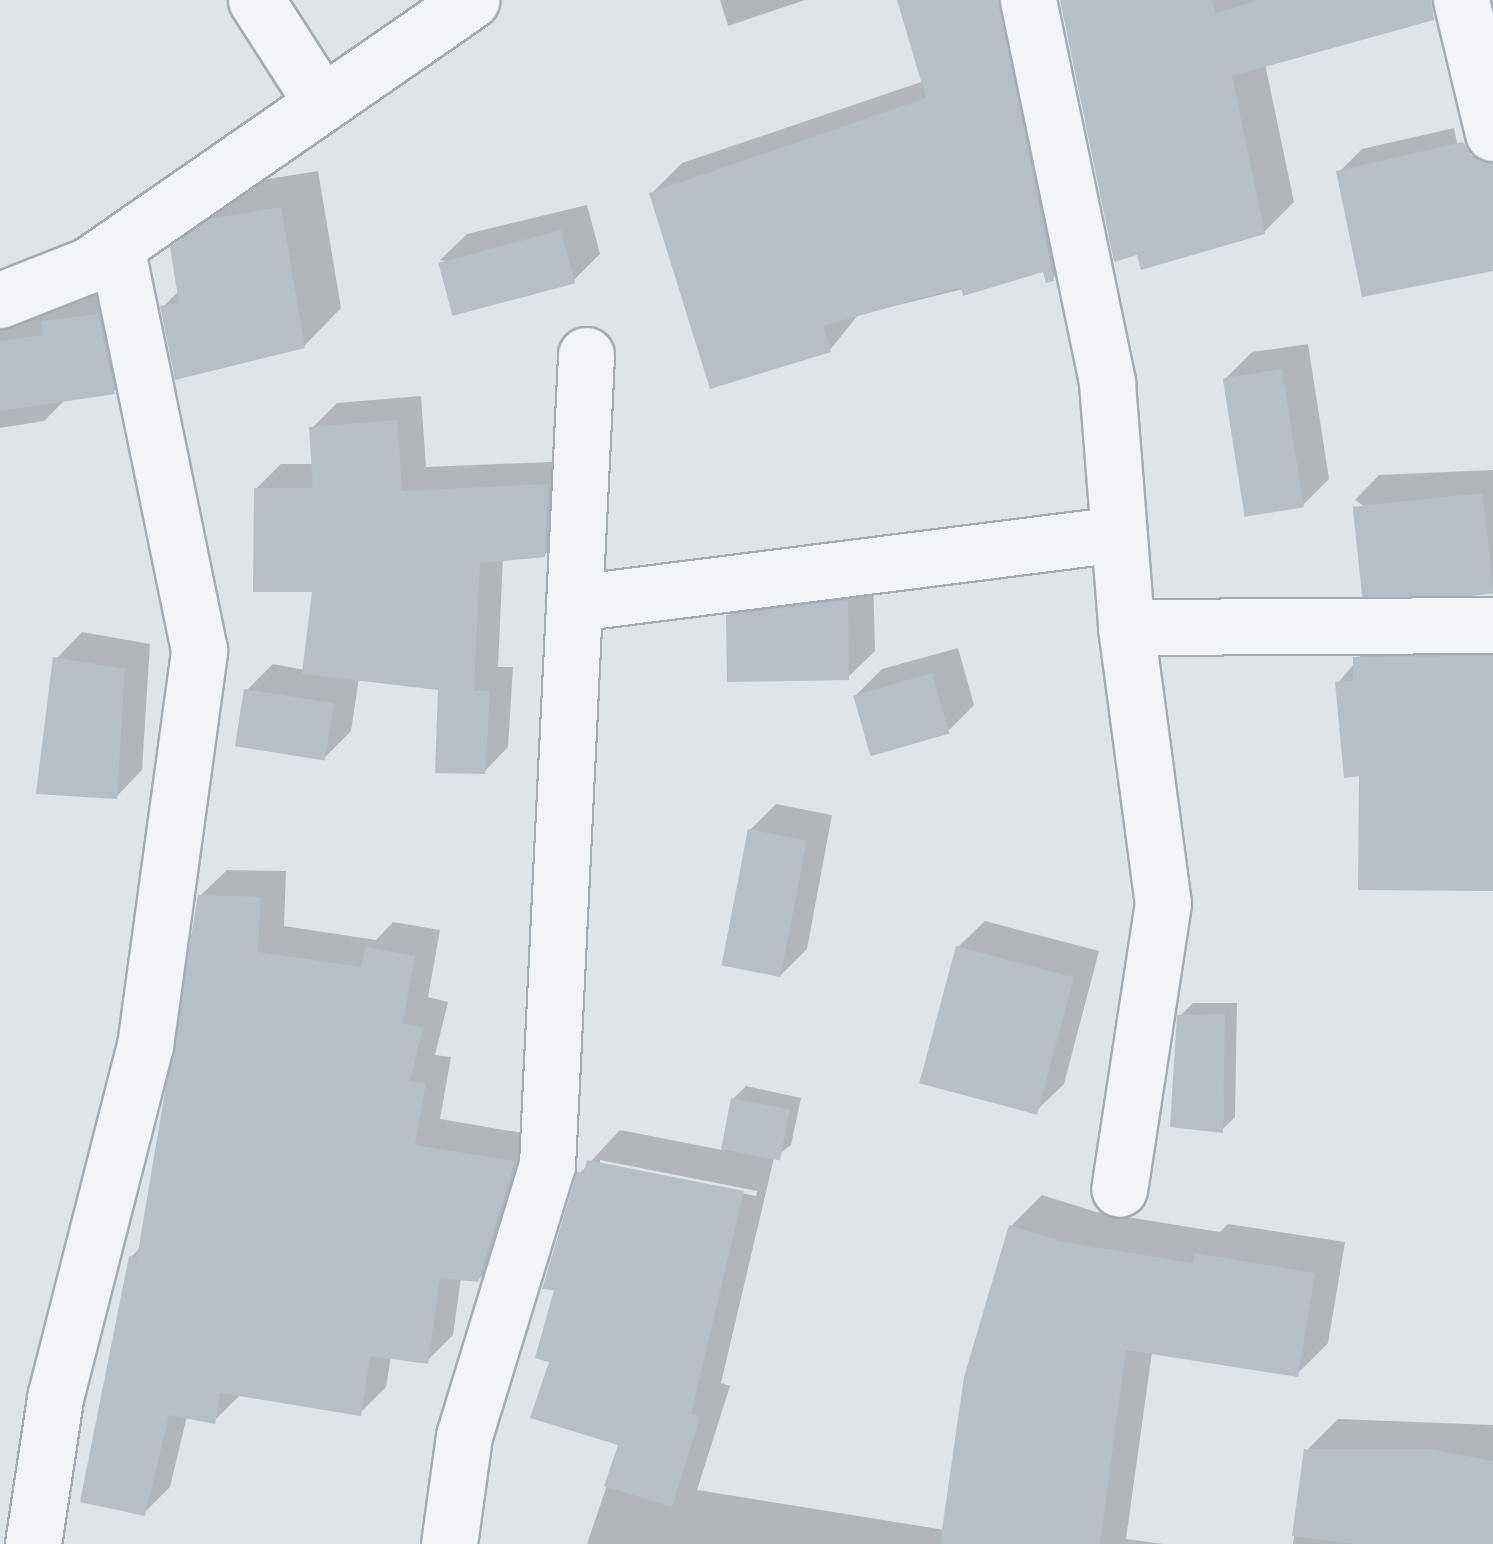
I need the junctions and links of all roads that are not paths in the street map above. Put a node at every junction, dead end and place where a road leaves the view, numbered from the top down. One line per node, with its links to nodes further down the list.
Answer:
1 (256, 0): 5 (street)
2 (471, 0): 5 (street)
3 (1028, 0): 10 (street)
4 (1461, 0): 6 (street)
5 (322, 103): 7 (street)
6 (1493, 132)
7 (116, 246): 8 (street); 15 (street)
8 (0, 300)
9 (586, 355): 11 (street)
10 (1119, 534): 11 (street); 13 (street)
11 (574, 603): 16 (street)
12 (1493, 625): 13 (street)
13 (1126, 627): 14 (street)
14 (1120, 1188)
15 (33, 1544)
16 (449, 1544)

